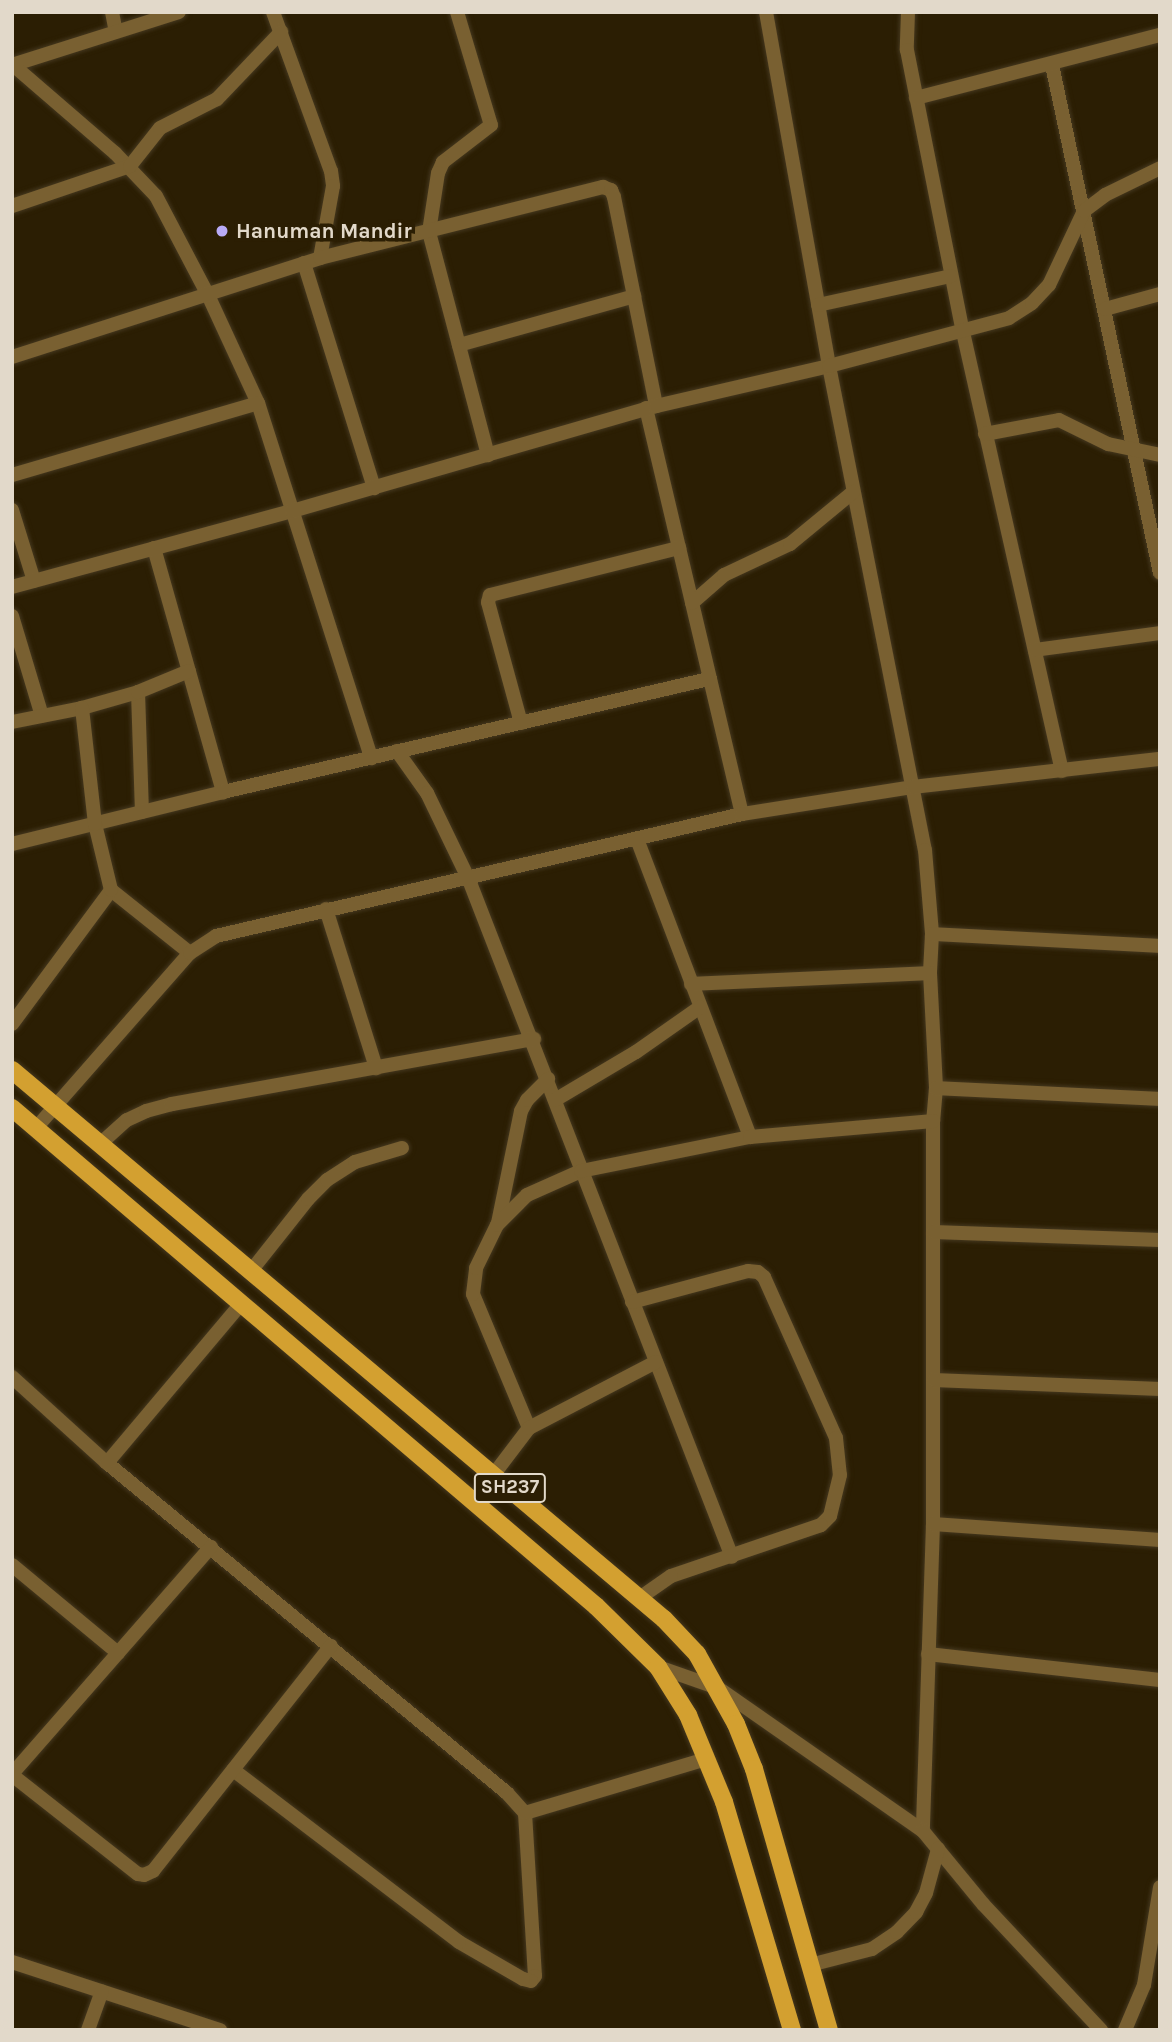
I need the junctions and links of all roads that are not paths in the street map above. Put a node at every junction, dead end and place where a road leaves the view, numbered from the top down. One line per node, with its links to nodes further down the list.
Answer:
1 (112, 12): 7 (street)
2 (178, 12): 7 (street)
3 (273, 12): 8 (street)
4 (457, 12): 17 (street)
5 (766, 12): 24 (street)
6 (908, 12): 12 (street)
7 (116, 32): 10 (street)
8 (281, 33): 13 (street); 18 (street)
9 (1160, 35): 11 (street)
10 (13, 65): 13 (street)
11 (1052, 65): 12 (street); 16 (street)
12 (916, 98): 20 (street)
13 (130, 166): 15 (street); 22 (street)
14 (1160, 168): 16 (street)
15 (12, 205)
16 (1084, 211): 25 (street); 26 (street)
17 (429, 232): 18 (street); 23 (street); 27 (street)
18 (320, 258): 19 (street)
19 (304, 263): 22 (street); 37 (street)
20 (951, 276): 24 (street); 26 (street)
21 (1160, 294): 25 (street)
22 (208, 295): 28 (street); 30 (street)
23 (634, 296): 27 (street); 31 (street)
24 (818, 305): 29 (street)
25 (1105, 309): 33 (street)
26 (963, 332): 29 (street); 32 (street)
27 (459, 345): 34 (street)
28 (12, 356)
29 (829, 366): 31 (street); 38 (street)
30 (258, 403): 36 (street); 40 (street)
31 (651, 407): 34 (street); 42 (street)
32 (985, 434): 33 (street); 49 (street)
33 (1134, 448): 35 (street); 43 (street)
34 (488, 455): 37 (street)
35 (1160, 455)
36 (12, 475)
37 (374, 488): 40 (street)
38 (853, 492): 46 (street); 61 (street)
39 (12, 510): 44 (street)
40 (292, 511): 41 (street); 58 (street)
41 (154, 548): 44 (street); 50 (street)
42 (679, 548): 46 (street); 56 (street)
43 (1160, 573)
44 (34, 581): 45 (street)
45 (12, 587)
46 (692, 603): 51 (street)
47 (12, 617): 54 (street)
48 (1160, 633): 49 (street)
49 (1035, 650): 60 (street)
50 (189, 671): 52 (street); 62 (street)
51 (710, 679): 56 (street); 64 (street)
52 (138, 692): 53 (street); 63 (street)
53 (82, 708): 54 (street); 65 (street)
54 (42, 716): 55 (street)
55 (12, 722)
56 (521, 723): 57 (street)
57 (397, 751): 58 (street); 68 (street)
58 (371, 758): 62 (street)
59 (1160, 759): 60 (street)
60 (1062, 771): 61 (street)
61 (914, 787): 64 (street); 71 (street)
62 (223, 792): 63 (street)
63 (142, 811): 65 (street)
64 (742, 814): 66 (street)
65 (94, 824): 67 (street); 69 (street)
66 (637, 839): 68 (street); 75 (street)
67 (12, 844)
68 (469, 880): 70 (street); 78 (street)
69 (111, 890): 73 (street); 77 (street)
70 (326, 909): 73 (street); 79 (street)
71 (932, 934): 72 (street); 74 (street)
72 (1160, 946)
73 (190, 954): 85 (street)
74 (930, 973): 75 (street); 82 (street)
75 (691, 984): 76 (street)
76 (700, 1007): 84 (street); 89 (street)
77 (12, 1024)
78 (534, 1039): 79 (street); 81 (street)
79 (376, 1068): 90 (street)
80 (12, 1070): 85 (main road, SH237)
81 (548, 1079): 84 (street); 93 (street)
82 (936, 1088): 83 (street); 87 (street)
83 (1160, 1099)
84 (555, 1100): 92 (street)
85 (56, 1106): 88 (street); 90 (main road, SH237)
86 (12, 1108): 88 (main road, SH237)
87 (933, 1121): 89 (street); 94 (street)
88 (36, 1128): 98 (main road, SH237)
89 (750, 1137): 92 (street)
90 (100, 1144): 96 (main road, SH237)
91 (402, 1148): 96 (street)
92 (581, 1171): 93 (street); 97 (street)
93 (497, 1224): 103 (street)
94 (933, 1232): 95 (street); 101 (street)
95 (1160, 1240)
96 (251, 1271): 105 (main road, SH237)
97 (632, 1302): 99 (street); 109 (street)
98 (241, 1304): 104 (street); 115 (main road, SH237)
99 (656, 1362): 103 (street); 109 (street)
100 (12, 1377): 104 (street)
101 (934, 1380): 102 (street); 106 (street)
102 (1160, 1389)
103 (529, 1428): 105 (street)
104 (107, 1464): 108 (street)
105 (494, 1474): 111 (main road, SH237)
106 (933, 1524): 107 (street); 114 (street)
107 (1160, 1540)
108 (211, 1547): 112 (street); 113 (street)
109 (733, 1557): 111 (street)
110 (12, 1565): 113 (street)
111 (640, 1598): 117 (main road, SH237)
112 (331, 1646): 119 (street); 121 (street)
113 (118, 1653): 120 (street)
114 (928, 1654): 116 (street); 122 (street)
115 (658, 1667): 117 (street); 118 (main road, SH237)
116 (1160, 1680)
117 (718, 1688): 122 (street); 126 (main road, SH237)
118 (706, 1759): 121 (street); 130 (main road, SH237)
119 (233, 1770): 120 (street); 121 (street)
120 (12, 1774)
121 (525, 1813)
122 (923, 1831): 123 (street)
123 (937, 1849): 126 (street); 132 (street)
124 (1160, 1887): 133 (street)
125 (12, 1962): 127 (street)
126 (810, 1965): 131 (main road, SH237)
127 (102, 1991): 128 (street); 129 (street)
128 (88, 2030)
129 (220, 2030)
130 (792, 2030)
131 (829, 2030)
132 (1101, 2030)
133 (1125, 2030)

